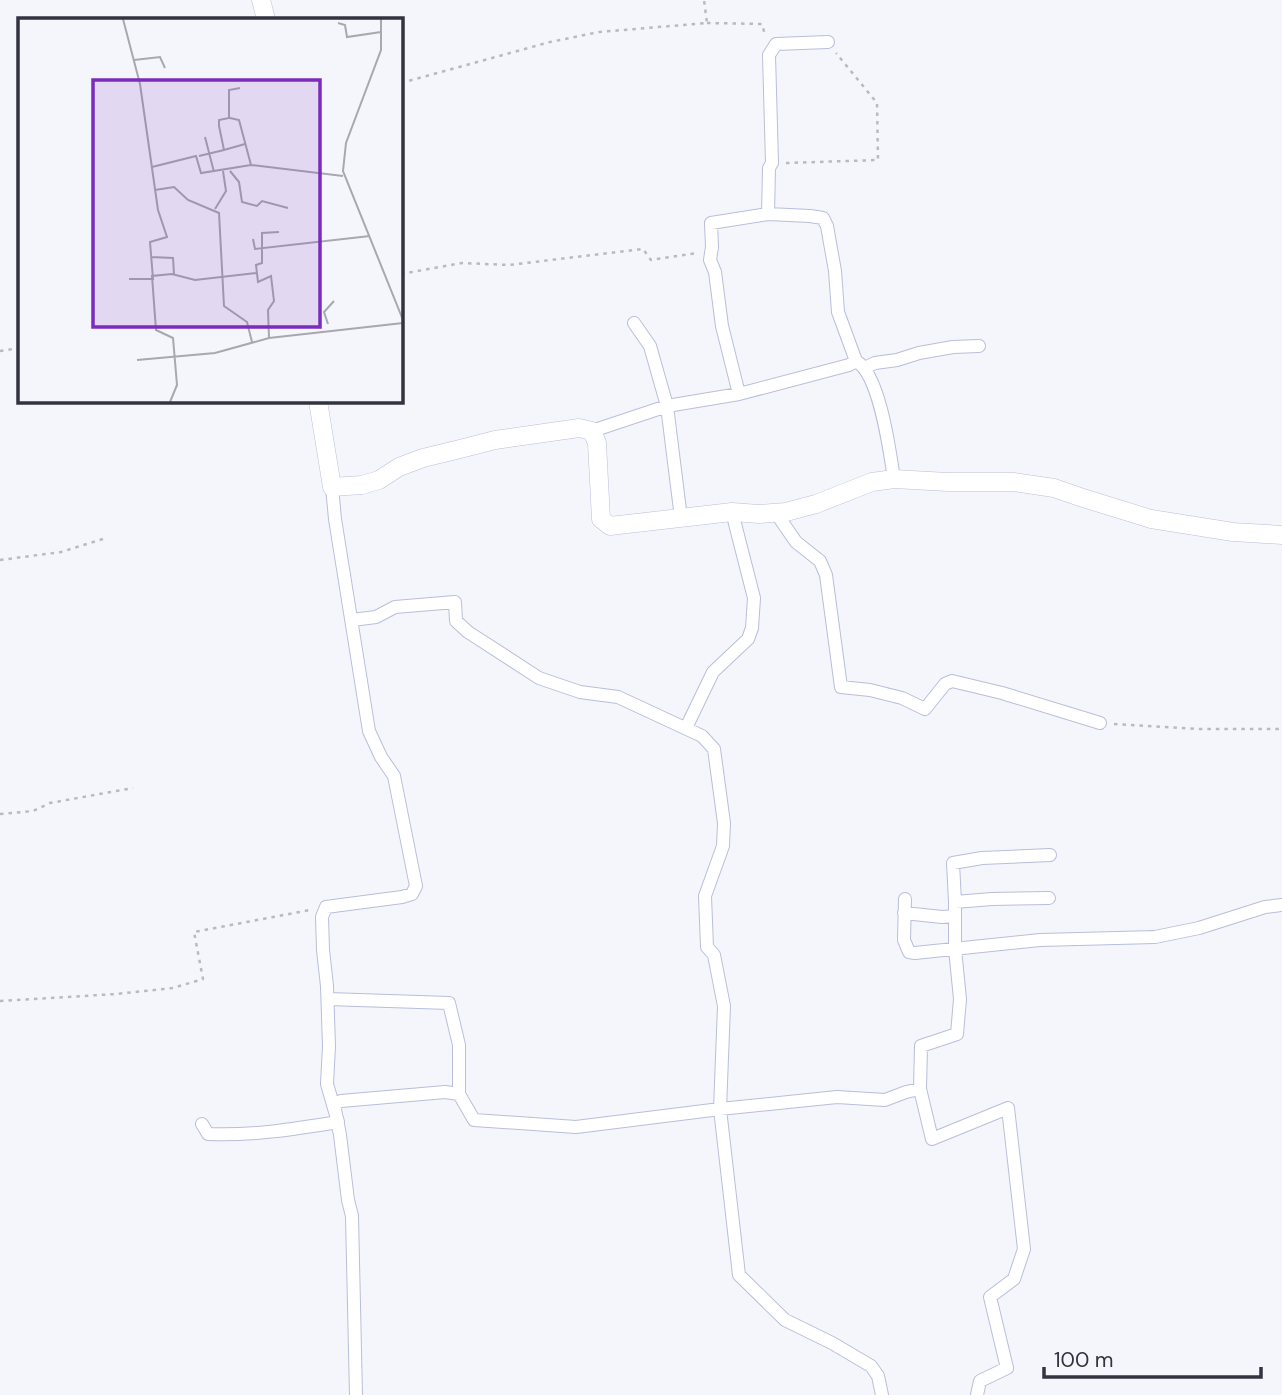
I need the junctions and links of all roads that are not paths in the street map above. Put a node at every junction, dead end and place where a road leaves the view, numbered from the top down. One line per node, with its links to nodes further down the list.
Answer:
1 (261, 0): 2 (street)
2 (265, 18)
3 (828, 42): 4 (street)
4 (768, 214): 7 (street); 8 (street)
5 (634, 323): 10 (street)
6 (979, 346): 7 (street)
7 (860, 365): 8 (street); 12 (street)
8 (739, 394): 10 (street)
9 (318, 402): 13 (street)
10 (667, 406): 11 (street); 16 (street)
11 (592, 431): 13 (street); 16 (street)
12 (894, 479): 15 (street); 17 (street)
13 (332, 487): 18 (street)
14 (732, 512): 15 (street); 16 (street); 20 (street)
15 (776, 513): 19 (street)
16 (681, 518)
17 (1282, 535)
18 (352, 620): 20 (street); 29 (street)
19 (1100, 723)
20 (686, 728): 32 (street)
21 (1050, 855): 24 (street)
22 (1049, 898): 24 (street)
23 (905, 899): 26 (street)
24 (955, 902): 27 (street)
25 (1282, 905): 28 (street)
26 (904, 913): 27 (street); 28 (street)
27 (955, 916): 28 (street)
28 (955, 949): 30 (street)
29 (328, 999): 31 (street); 33 (street)
30 (920, 1089): 32 (street); 37 (street)
31 (458, 1094): 32 (street); 33 (street)
32 (720, 1109): 36 (street)
33 (338, 1122): 34 (street); 35 (street)
34 (202, 1124)
35 (356, 1395)
36 (882, 1395)
37 (977, 1395)

